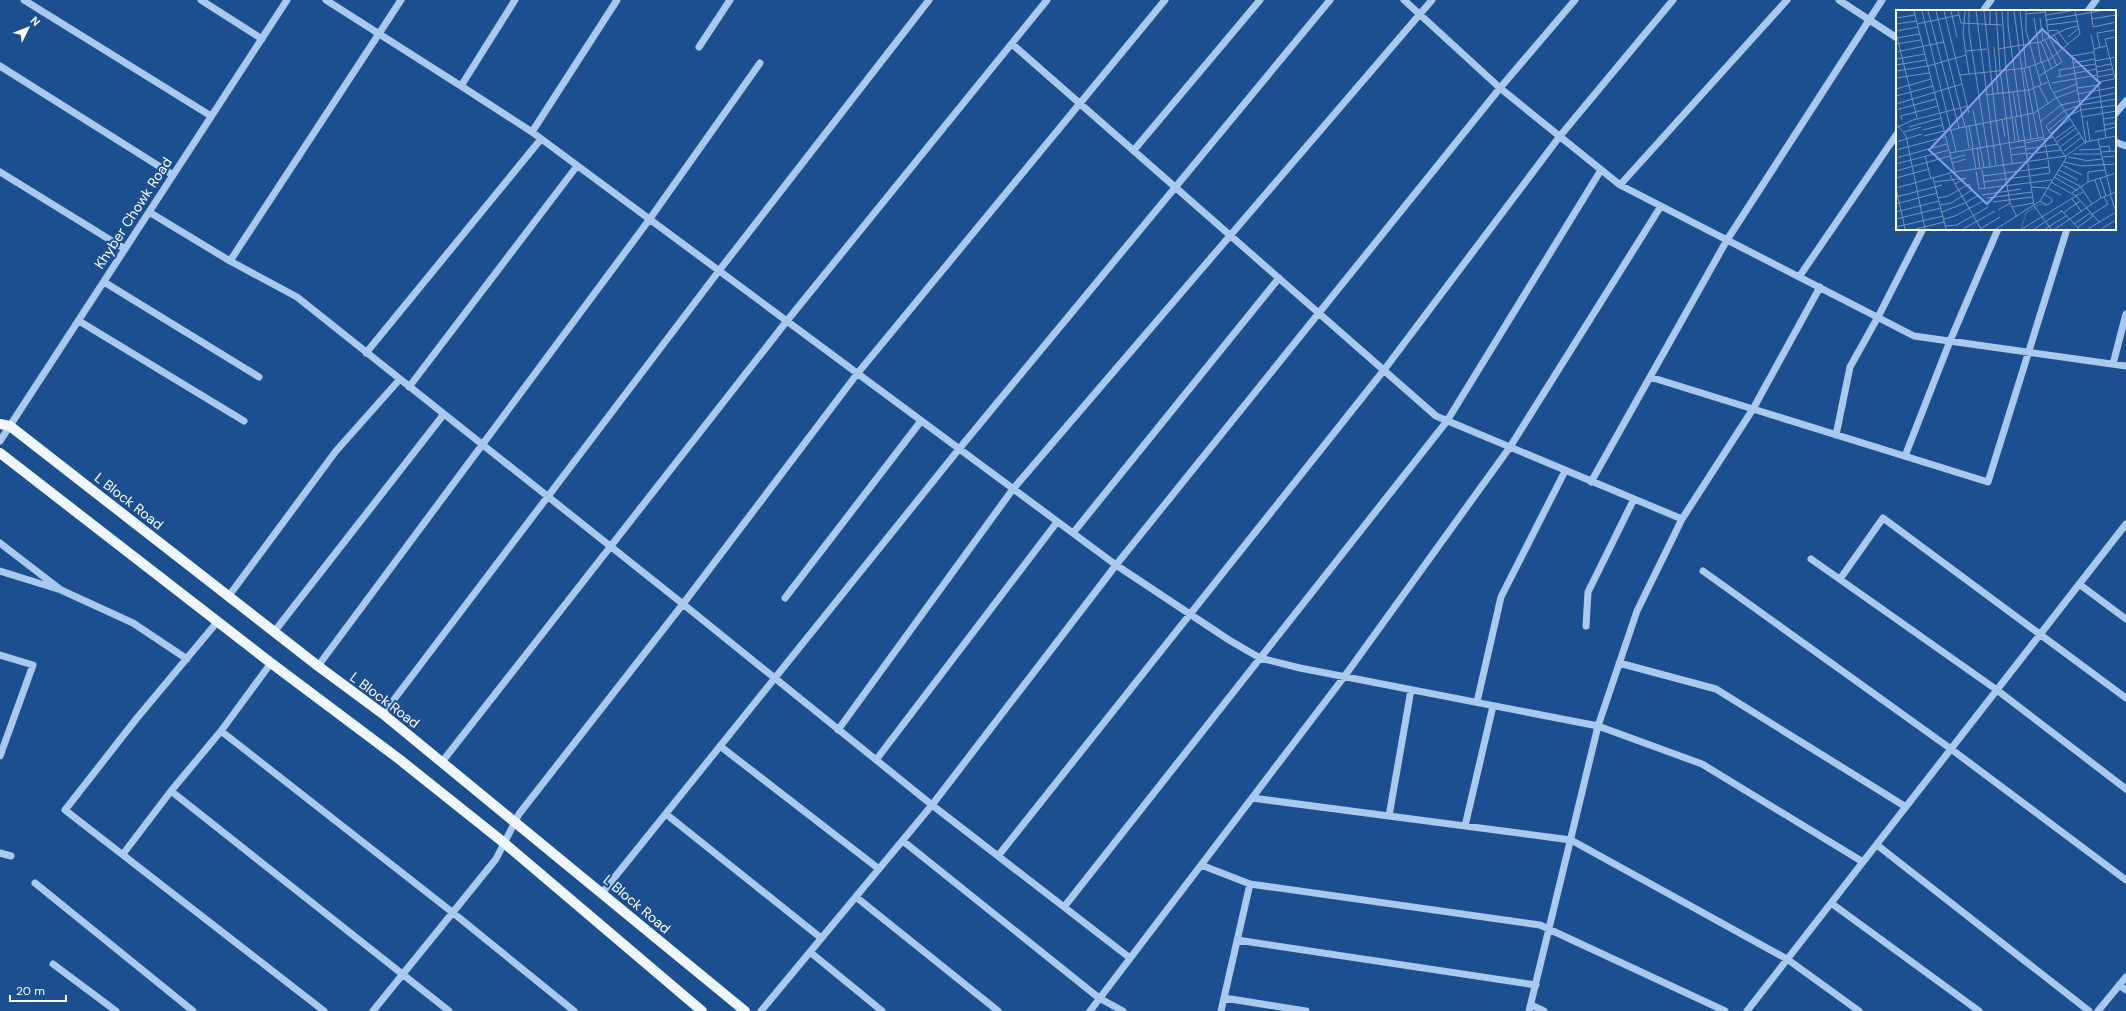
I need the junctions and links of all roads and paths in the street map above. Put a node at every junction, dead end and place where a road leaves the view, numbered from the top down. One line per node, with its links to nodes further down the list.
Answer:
1 (24, 0): 39 (street)
2 (201, 0): 29 (street)
3 (287, 0): 29 (street, Khyber Chowk Road)
4 (326, 0): 27 (street)
5 (401, 0): 27 (street)
6 (515, 0): 34 (street)
7 (617, 0): 40 (street)
8 (730, 0): 31 (street)
9 (929, 0): 63 (street)
10 (1047, 0): 30 (street)
11 (1165, 0): 37 (street)
12 (1260, 0): 46 (street)
13 (1330, 0): 52 (street)
14 (1404, 0): 25 (street)
15 (1432, 0): 25 (street)
16 (1575, 0): 35 (street)
17 (1673, 0): 42 (street)
18 (1787, 0): 51 (street)
19 (1838, 0): 26 (street)
20 (1882, 0): 26 (street)
21 (1991, 0): 23 (street)
22 (2096, 0): 24 (street)
23 (1984, 10)
24 (2089, 10)
25 (1419, 13): 35 (street); 59 (street)
26 (1868, 20): 28 (street); 60 (street)
27 (379, 34): 34 (street); 62 (street)
28 (1896, 37)
29 (262, 39): 39 (street, Khyber Chowk Road)
30 (1012, 44): 37 (street); 72 (street)
31 (699, 47)
32 (760, 63): 55 (street)
33 (0, 66): 50 (street)
34 (461, 86): 40 (street)
35 (1500, 88): 42 (street); 68 (street)
36 (2126, 101): 38 (street)
37 (1080, 103): 46 (street); 79 (street)
38 (2116, 113)
39 (211, 116): 50 (street, Khyber Chowk Road)
40 (532, 132): 43 (street)
41 (1896, 135): 64 (street)
42 (1560, 136): 48 (street); 78 (street)
43 (540, 139): 47 (street); 75 (street)
44 (2116, 142): 45 (street)
45 (2126, 146)
46 (1134, 150): 52 (street)
47 (577, 166): 55 (street); 83 (street)
48 (1601, 170): 51 (street); 88 (street)
49 (0, 172): 61 (street)
50 (173, 175): 54 (street, Khyber Chowk Road)
51 (1620, 185): 53 (street)
52 (1176, 187): 59 (street); 94 (street)
53 (1661, 206): 60 (street); 93 (street)
54 (149, 212): 61 (street, Khyber Chowk Road); 62 (street)
55 (649, 220): 63 (street); 92 (street)
56 (1922, 230): 70 (street)
57 (1998, 230): 73 (street)
58 (2067, 230): 74 (street)
59 (1230, 235): 65 (street); 99 (street)
60 (1727, 240): 64 (street); 81 (street)
61 (125, 249): 66 (street, Khyber Chowk Road)
62 (230, 261): 75 (street)
63 (718, 272): 72 (street); 100 (street)
64 (1799, 276): 67 (street)
65 (1279, 278): 68 (street); 105 (street)
66 (104, 282): 71 (street, Khyber Chowk Road); 80 (street)
67 (1820, 287): 70 (street); 84 (street)
68 (1319, 313): 78 (street); 109 (street)
69 (2126, 314): 76 (street)
70 (1878, 317): 73 (street); 90 (street)
71 (79, 321): 86 (street); 89 (street, Khyber Chowk Road)
72 (786, 322): 79 (street); 107 (street)
73 (1950, 341): 74 (street); 96 (street)
74 (2028, 352): 76 (street); 96 (street)
75 (366, 353): 82 (street)
76 (2113, 364): 77 (street)
77 (2126, 366)
78 (1384, 370): 88 (street); 118 (street)
79 (857, 374): 87 (street); 117 (street)
80 (259, 376)
81 (1650, 377): 84 (street); 98 (street)
82 (400, 379): 83 (street); 115 (street)
83 (409, 387): 85 (street)
84 (1753, 409): 90 (street); 102 (street)
85 (444, 414): 92 (street); 122 (street)
86 (244, 420)
87 (921, 421): 94 (street); 116 (street)
88 (1447, 421): 93 (street); 125 (street)
89 (5, 425): 91 (street, Khyber Chowk Road); 115 (main road, L Block Road)
90 (1836, 435): 96 (street)
91 (0, 441)
92 (482, 445): 100 (street); 129 (street)
93 (1510, 447): 97 (street); 130 (street)
94 (959, 449): 99 (street); 131 (street)
95 (0, 453): 120 (main road)
96 (1905, 456)
97 (1565, 471): 98 (street); 135 (street)
98 (1591, 482): 101 (street)
99 (1013, 489): 103 (street); 139 (street)
100 (548, 497): 107 (street); 137 (street)
101 (1634, 500): 102 (street); 121 (street)
102 (1682, 519): 128 (street)
103 (1057, 522): 105 (street); 144 (street)
104 (2126, 524): 113 (street)
105 (1073, 533): 109 (street)
106 (0, 543): 114 (street)
107 (611, 546): 117 (street); 145 (street)
108 (1811, 559): 112 (street)
109 (1116, 565): 118 (street); 149 (street)
110 (1703, 570): 142 (street)
111 (0, 571): 114 (street)
112 (1840, 579): 123 (street); 133 (street)
113 (2079, 584): 119 (street); 123 (street)
114 (60, 590): 126 (street)
115 (228, 597): 122 (main road, L Block Road)
116 (784, 598)
117 (684, 604): 131 (street); 153 (street)
118 (1190, 614): 125 (street); 162 (street)
119 (2126, 619)
120 (218, 621): 126 (street); 127 (main road)
121 (1586, 626)
122 (274, 632): 129 (main road, L Block Road)
123 (2040, 634): 133 (street); 134 (street)
124 (0, 655): 143 (street)
125 (1260, 658): 130 (street); 172 (street)
126 (187, 659): 160 (street)
127 (271, 663): 140 (street); 157 (main road)
128 (1620, 663): 138 (street); 150 (street)
129 (318, 666): 137 (main road, L Block Road)
130 (1344, 677): 132 (street); 148 (street)
131 (774, 679): 139 (street); 141 (street)
132 (1411, 690): 135 (street); 152 (street)
133 (1997, 690): 142 (street); 146 (street)
134 (2126, 698)
135 (1477, 702): 136 (street)
136 (1493, 706): 138 (street); 154 (street)
137 (383, 714): 145 (main road, L Block Road)
138 (1598, 726): 155 (street); 163 (street)
139 (838, 730): 144 (street)
140 (221, 731): 147 (street); 173 (street)
141 (720, 746): 151 (street); 165 (street)
142 (1951, 748): 150 (street); 166 (street)
143 (0, 756)
144 (876, 760): 149 (street)
145 (442, 762): 153 (main road, L Block Road)
146 (2126, 789)
147 (171, 791): 160 (street); 181 (street)
148 (1252, 798): 152 (street); 164 (street)
149 (932, 805): 156 (street); 162 (street)
150 (1906, 807): 158 (street)
151 (666, 814): 169 (street); 175 (street)
152 (1389, 816): 154 (street)
153 (514, 822): 157 (street); 169 (main road, L Block Road)
154 (1464, 826): 155 (street)
155 (1571, 840): 174 (street); 179 (street)
156 (903, 841): 165 (street); 186 (street)
157 (503, 842): 173 (street); 195 (main road)
158 (1876, 845): 163 (street); 209 (street)
159 (0, 853): 161 (street)
160 (123, 854): 191 (street)
161 (11, 856)
162 (998, 856): 172 (street)
163 (1863, 862): 171 (street)
164 (1201, 865): 168 (street); 178 (street)
165 (879, 869): 170 (street)
166 (2126, 880)
167 (35, 883): 190 (street)
168 (1250, 884): 174 (street); 176 (street)
169 (602, 893): 196 (main road, L Block Road)
170 (856, 897): 175 (street); 199 (street)
171 (1831, 903): 179 (street); 208 (street)
172 (1064, 907): 178 (street)
173 (452, 912): 181 (street); 194 (street)
174 (1549, 930): 183 (street); 205 (street)
175 (821, 938): 177 (street)
176 (1237, 940): 183 (street); 187 (street)
177 (810, 952): 197 (street); 198 (street)
178 (1130, 958): 186 (street)
179 (1787, 959): 206 (street); 207 (street)
180 (53, 964): 189 (street)
181 (403, 974): 192 (street); 193 (street)
182 (2126, 977): 184 (street)
183 (1536, 985): 188 (street)
184 (2119, 985): 185 (street); 210 (street)
185 (2126, 990)
186 (1099, 998): 200 (street); 201 (street)
187 (1224, 998): 202 (street); 203 (street)
188 (1530, 1008): 204 (street)
189 (116, 1011)
190 (193, 1011)
191 (324, 1011)
192 (373, 1011)
193 (449, 1011)
194 (574, 1011)
195 (702, 1011)
196 (745, 1011)
197 (761, 1011)
198 (882, 1011)
199 (998, 1011)
200 (1090, 1011)
201 (1123, 1011)
202 (1221, 1011)
203 (1306, 1011)
204 (1544, 1011)
205 (1725, 1011)
206 (1747, 1011)
207 (1859, 1011)
208 (1979, 1011)
209 (2089, 1011)
210 (2098, 1011)

